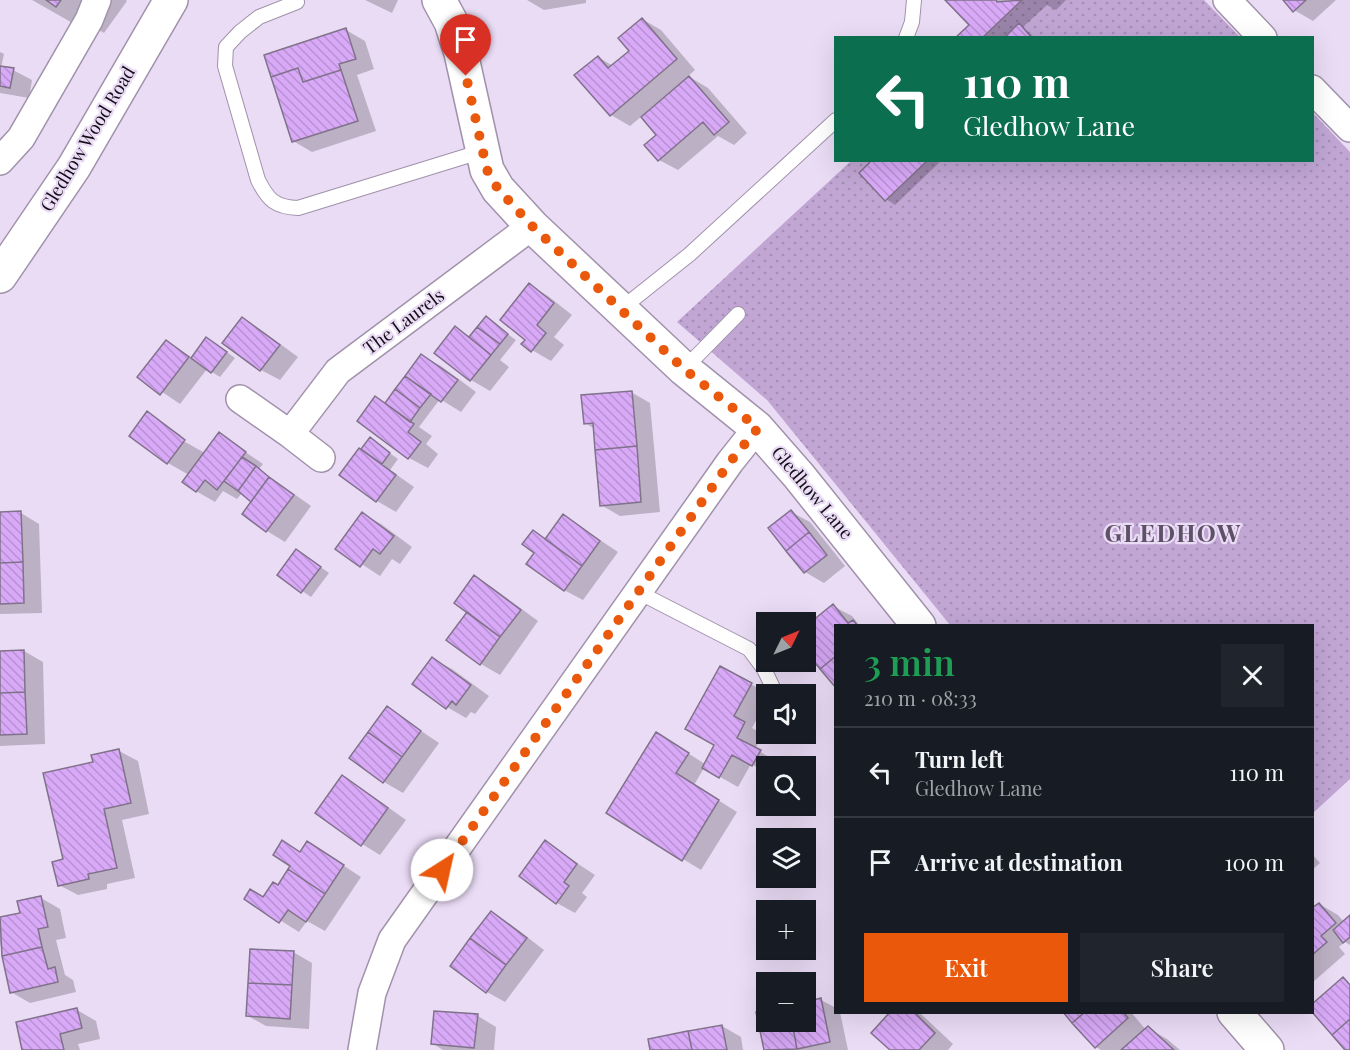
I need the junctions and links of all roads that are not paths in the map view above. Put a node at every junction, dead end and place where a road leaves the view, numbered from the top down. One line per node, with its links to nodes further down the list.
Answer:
1 (97, 0): 13 (street)
2 (171, 0): 15 (street, Gledhow Wood Road)
3 (439, 0): 12 (street, Gledhow Lane)
4 (914, 0): 7 (lane)
5 (1227, 0): 8 (street)
6 (297, 2): 12 (lane)
7 (907, 36)
8 (1261, 36)
9 (1314, 91): 11 (street)
10 (834, 122): 16 (lane)
11 (1350, 128)
12 (483, 151): 14 (street, Gledhow Lane)
13 (0, 161)
14 (532, 226): 16 (street, Gledhow Lane); 21 (street, The Laurels)
15 (0, 276)
16 (620, 309): 18 (street, Gledhow Lane)
17 (738, 314): 18 (lane)
18 (684, 369): 20 (street, Gledhow Lane)
19 (240, 399): 21 (street)
20 (758, 428): 23 (street); 24 (street, Gledhow Lane)
21 (290, 434): 22 (street)
22 (321, 459)
23 (639, 592): 25 (lane); 27 (street)
24 (917, 624)
25 (771, 684)
26 (1236, 1014): 28 (street)
27 (362, 1050)
28 (1267, 1050)

